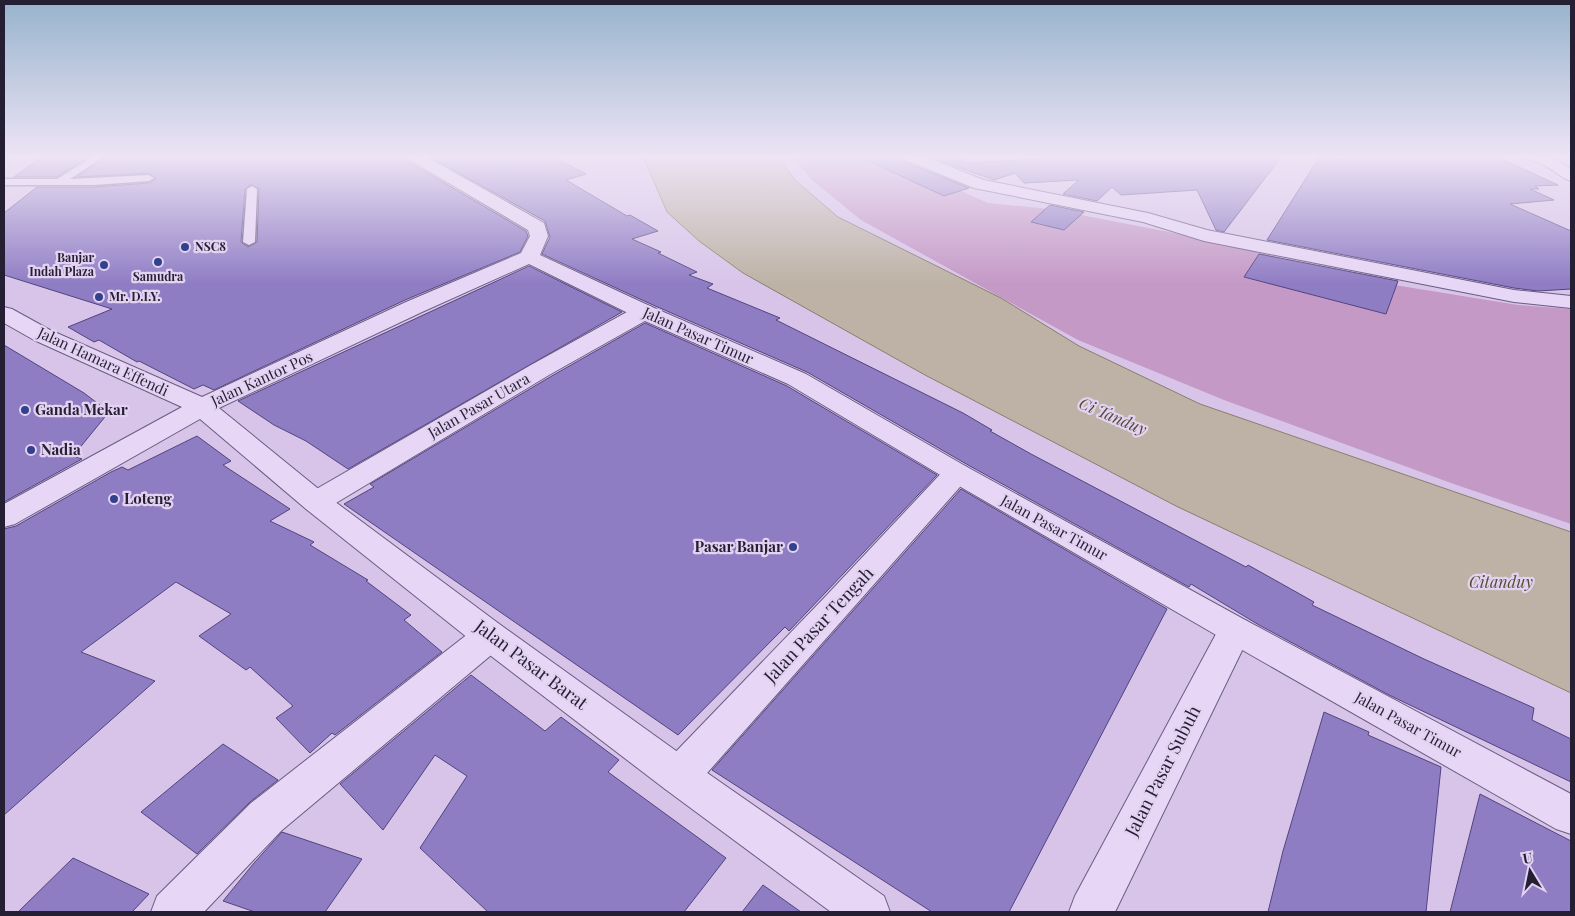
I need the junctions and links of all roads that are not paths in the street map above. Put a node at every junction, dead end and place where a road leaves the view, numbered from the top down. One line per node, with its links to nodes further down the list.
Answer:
1 (251, 199): 4 (lane)
2 (486, 199): 5 (street)
3 (1058, 199): 6 (street)
4 (249, 242)
5 (529, 257): 7 (street, Jalan Pasar Timur); 9 (street, Jalan Kantor Pos)
6 (1571, 302)
7 (644, 312): 10 (street, Jalan Pasar Timur); 11 (street, Jalan Pasar Utara)
8 (4, 314): 9 (street, Jalan Hamara Effendi)
9 (202, 407): 11 (street, Jalan Pasar Barat); 12 (street, Jalan Kantor Pos)
10 (957, 473): 13 (street, Jalan Pasar Timur); 15 (street, Jalan Pasar Tengah)
11 (316, 502): 14 (street, Jalan Pasar Barat)
12 (4, 517)
13 (1235, 630): 16 (street, Jalan Pasar Timur); 19 (street, Jalan Pasar Subuh)
14 (490, 636): 15 (street, Jalan Pasar Barat); 17 (street)
15 (679, 776): 18 (street, Jalan Pasar Barat)
16 (1571, 815)
17 (173, 912)
18 (868, 912)
19 (1091, 912)

